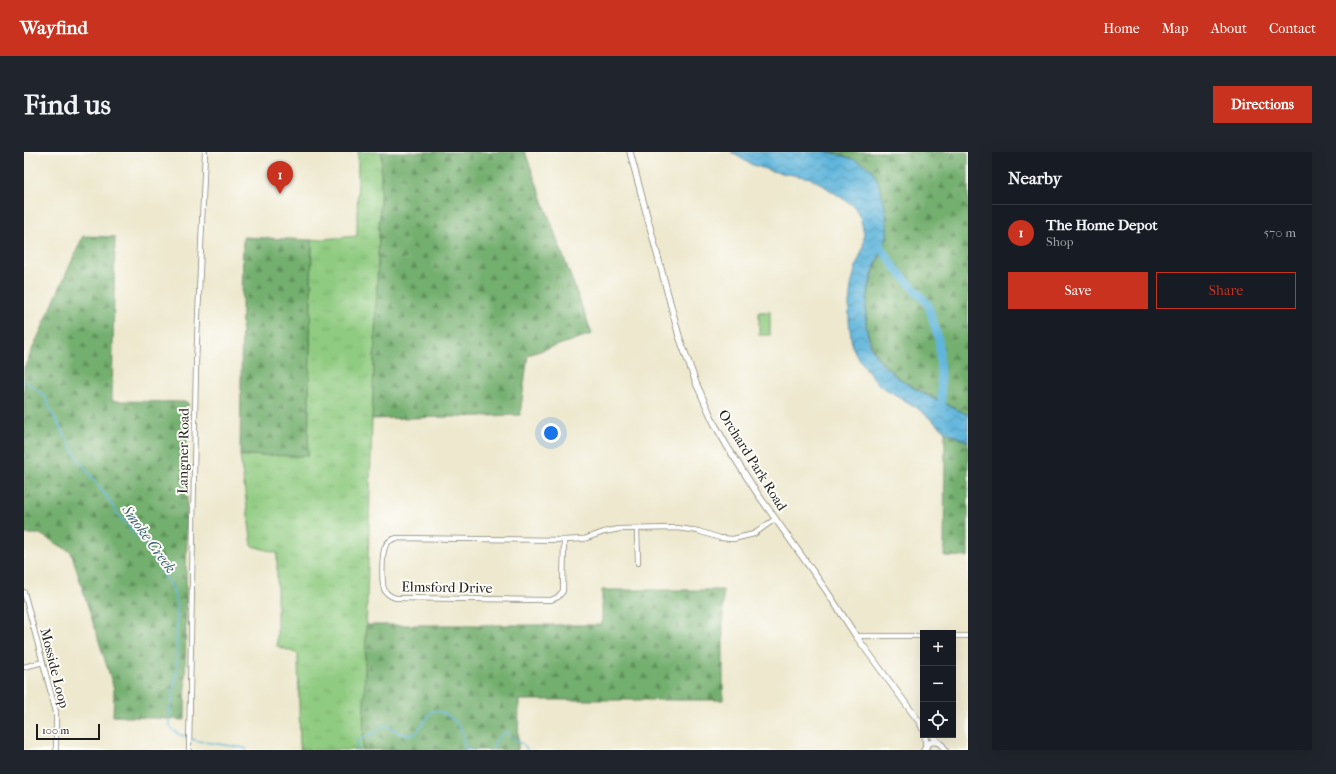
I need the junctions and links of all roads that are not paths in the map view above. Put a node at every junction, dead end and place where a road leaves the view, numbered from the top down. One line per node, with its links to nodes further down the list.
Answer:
1 (205, 152): 18 (street, Langner Road)
2 (630, 152): 3 (main road, Orchard Park Road)
3 (775, 519): 4 (street, Elmsford Drive); 8 (main road, Orchard Park Road)
4 (637, 528): 5 (street, Elmsford Drive); 6 (street)
5 (564, 540): 5 (street, Elmsford Drive)
6 (638, 562)
7 (24, 592): 12 (street, Mosside Loop)
8 (856, 636): 9 (street); 14 (main road, Orchard Park Road)
9 (920, 636)
10 (956, 636): 11 (street)
11 (968, 636)
12 (43, 662): 13 (street); 20 (street, Mosside Loop)
13 (24, 667)
14 (920, 723)
15 (925, 738): 19 (main road)
16 (934, 738): 17 (main road)
17 (938, 743): 19 (main road); 21 (main road)
18 (189, 748)
19 (925, 749)
20 (56, 750)
21 (945, 750)

